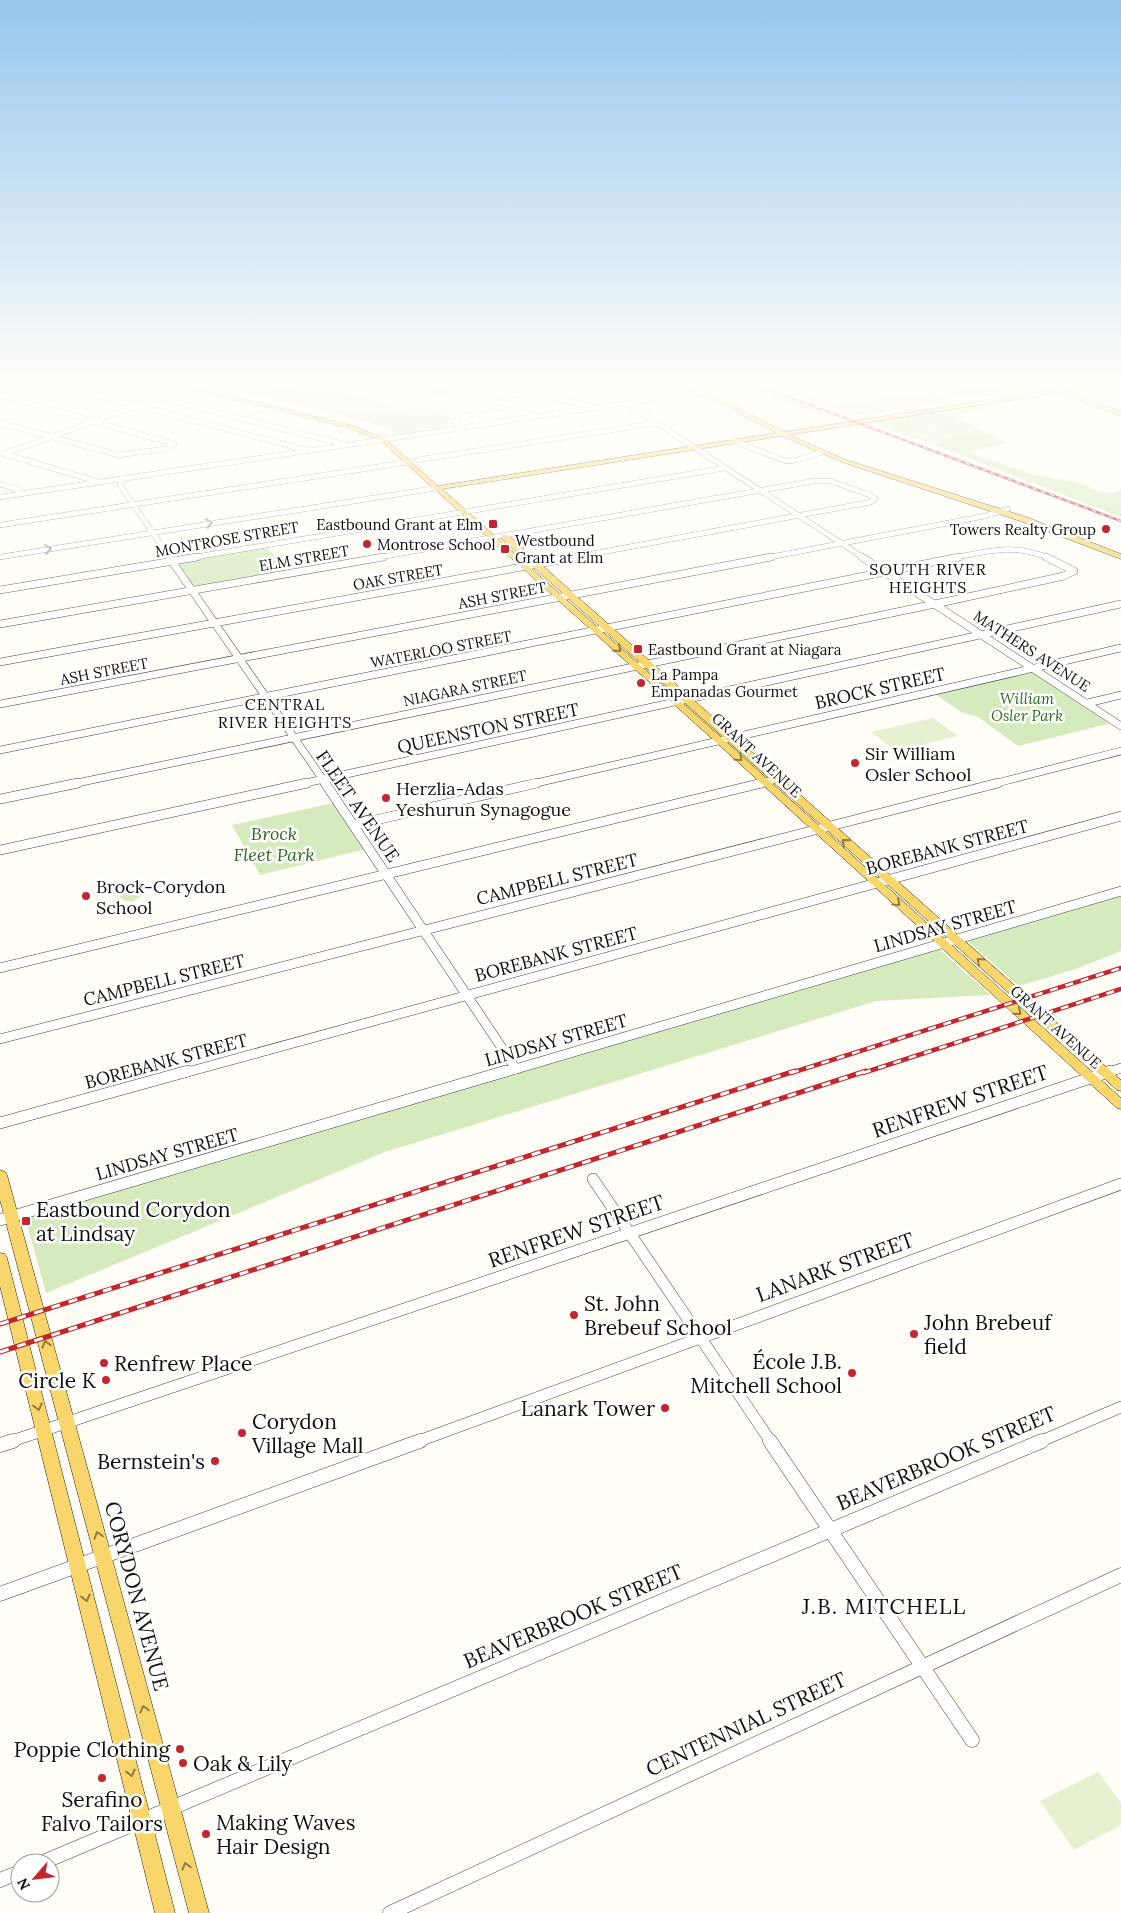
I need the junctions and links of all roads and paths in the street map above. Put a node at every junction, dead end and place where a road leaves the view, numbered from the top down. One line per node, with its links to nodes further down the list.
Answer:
1 (58, 470): 13 (street)
2 (179, 470): 12 (street)
3 (355, 470): 22 (street)
4 (419, 470): 16 (main road, GRANT AVENUE)
5 (426, 470): 16 (main road, GRANT AVENUE)
6 (536, 470): 16 (main road)
7 (540, 470): 14 (main road)
8 (711, 470): 23 (street, MONTROSE STREET)
9 (729, 470): 18 (street, MATHERS AVENUE)
10 (869, 470): 24 (main road)
11 (882, 470): 24 (main road)
12 (121, 479): 13 (street); 17 (street, FLEET AVENUE)
13 (99, 482): 17 (street); 20 (street)
14 (464, 483): 16 (main road); 19 (main road)
15 (0, 484): 20 (street)
16 (440, 486): 23 (main road, GRANT AVENUE); 27 (street, one-way to 16)
17 (122, 488): 22 (street, FLEET AVENUE)
18 (761, 491): 25 (street, MATHERS AVENUE); 25 (street, ELM STREET); 28 (street, ELM STREET)
19 (459, 492)
20 (22, 494): 21 (street)
21 (0, 497)
22 (132, 505): 26 (street); 27 (street, FLEET AVENUE)
23 (469, 511): 28 (main road, GRANT AVENUE); 32 (street, MONTROSE STREET)
24 (1004, 511): 29 (street, ASH STREET); 30 (main road)
25 (800, 516): 29 (street, MATHERS AVENUE); 33 (street, OAK STREET)
26 (0, 525)
27 (151, 532): 31 (street, one-way to 27); 32 (street, FLEET AVENUE)
28 (498, 537): 33 (main road, GRANT AVENUE); 34 (main road, GRANT AVENUE); 37 (street, ELM STREET)
29 (842, 543): 35 (street, MATHERS AVENUE); 38 (street, ASH STREET)
30 (1120, 555)
31 (0, 557)
32 (171, 561): 36 (street, MONTROSE STREET); 37 (street, FLEET AVENUE)
33 (535, 564): 34 (street, OAK STREET); 38 (main road, GRANT AVENUE)
34 (525, 566): 38 (main road, GRANT AVENUE); 41 (street, OAK STREET)
35 (887, 572): 39 (street, MATHERS AVENUE); 39 (street, WATERLOO STREET); 43 (street, WATERLOO STREET)
36 (0, 590)
37 (191, 590): 41 (street, FLEET AVENUE); 42 (street, ELM STREET)
38 (565, 596): 43 (main road, GRANT AVENUE); 44 (main road, GRANT AVENUE); 47 (street, ASH STREET)
39 (935, 604): 45 (street, MATHERS AVENUE); 49 (street, NIAGARA STREET)
40 (1121, 604): 45 (street, QUEENSTON STREET)
41 (214, 623): 47 (street, FLEET AVENUE); 48 (street, OAK STREET)
42 (0, 624)
43 (608, 628): 44 (street, WATERLOO STREET); 49 (main road, GRANT AVENUE)
44 (597, 630): 50 (main road, GRANT AVENUE, one-way to 50); 53 (street, WATERLOO STREET)
45 (983, 634): 51 (street, MATHERS AVENUE); 54 (street, QUEENSTON STREET)
46 (1121, 648): 51 (street, BROCK STREET)
47 (238, 658): 53 (street, FLEET AVENUE); 57 (street, ASH STREET)
48 (0, 662)
49 (648, 664): 50 (street, NIAGARA STREET); 54 (main road, GRANT AVENUE)
50 (636, 666): 55 (main road, GRANT AVENUE); 59 (street, NIAGARA STREET)
51 (1035, 668): 56 (street, MATHERS AVENUE); 60 (street, BROCK STREET)
52 (1121, 695): 56 (street)
53 (264, 697): 59 (street, FLEET AVENUE); 62 (street, WATERLOO STREET)
54 (688, 699): 55 (street, QUEENSTON STREET); 60 (main road, GRANT AVENUE)
55 (676, 702): 61 (main road, GRANT AVENUE); 65 (street, QUEENSTON STREET)
56 (1088, 703): 58 (street, MATHERS AVENUE)
57 (0, 704)
58 (1121, 726)
59 (292, 738): 65 (street, FLEET AVENUE); 67 (street, NIAGARA STREET)
60 (732, 738): 61 (street, BROCK STREET); 64 (main road, GRANT AVENUE)
61 (720, 741): 66 (main road, GRANT AVENUE, one-way to 66); 69 (street, BROCK STREET)
62 (0, 750)
63 (1121, 751): 70 (street, CAMPBELL STREET)
64 (776, 779): 66 (street); 70 (main road, GRANT AVENUE)
65 (322, 780): 69 (street, FLEET AVENUE); 72 (street, QUEENSTON STREET)
66 (764, 782): 71 (main road, GRANT AVENUE); 73 (street)
67 (0, 799)
68 (1121, 816): 74 (street, BOREBANK STREET)
69 (354, 825): 73 (street, FLEET AVENUE)
70 (828, 826): 71 (street, CAMPBELL STREET); 74 (main road, GRANT AVENUE, one-way to 70)
71 (816, 830): 75 (main road, GRANT AVENUE); 77 (street, CAMPBELL STREET)
72 (0, 850)
73 (387, 874): 77 (street, FLEET AVENUE); 80 (street)
74 (888, 880): 75 (street, BOREBANK STREET); 78 (main road, GRANT AVENUE)
75 (876, 884): 79 (main road, GRANT AVENUE, one-way to 79); 81 (street, BOREBANK STREET)
76 (1121, 892): 78 (street, LINDSAY STREET)
77 (423, 930): 81 (street, FLEET AVENUE); 82 (street, CAMPBELL STREET)
78 (956, 940): 79 (street, LINDSAY STREET); 85 (main road, GRANT AVENUE, one-way to 78)
79 (943, 944): 84 (street, LINDSAY STREET); 86 (main road, GRANT AVENUE, one-way to 86)
80 (0, 968)
81 (468, 995): 84 (street, FLEET AVENUE); 89 (street, BOREBANK STREET)
82 (0, 1038)
83 (1121, 1068): 85 (street, RENFREW STREET)
84 (516, 1069): 93 (street, LINDSAY STREET)
85 (1106, 1073): 86 (street, RENFREW STREET); 87 (main road, GRANT AVENUE)
86 (1091, 1078): 88 (main road, GRANT AVENUE); 94 (street, RENFREW STREET)
87 (1121, 1087)
88 (1121, 1105)
89 (0, 1123)
90 (0, 1175): 93 (main road, CORYDON AVENUE)
91 (593, 1179): 94 (street)
92 (1121, 1184): 96 (street, LANARK STREET)
93 (6, 1218): 98 (main road, CORYDON AVENUE, one-way to 93)
94 (630, 1234): 96 (street); 98 (street, RENFREW STREET)
95 (0, 1258): 99 (main road, one-way to 99)
96 (700, 1337): 101 (street); 102 (street, LANARK STREET)
97 (1121, 1407): 101 (street, BEAVERBROOK STREET)
98 (67, 1423): 99 (street, RENFREW STREET); 102 (main road, CORYDON AVENUE, one-way to 98)
99 (44, 1430): 100 (street, RENFREW STREET); 103 (main road)
100 (0, 1445)
101 (830, 1530): 106 (street); 108 (street, BEAVERBROOK STREET)
102 (104, 1556): 103 (street, LANARK STREET); 108 (main road, CORYDON AVENUE, one-way to 102)
103 (78, 1566): 105 (street, LANARK STREET); 109 (main road, one-way to 109)
104 (1121, 1575): 106 (street, CENTENNIAL STREET)
105 (0, 1594)
106 (921, 1667): 107 (street); 113 (street, CENTENNIAL STREET)
107 (972, 1740)
108 (170, 1809): 109 (street, BEAVERBROOK STREET); 112 (main road, CORYDON AVENUE, one-way to 108)
109 (143, 1820): 110 (street, BEAVERBROOK STREET); 111 (main road)
110 (60, 1855)
111 (165, 1913)
112 (198, 1913)
113 (390, 1913)

